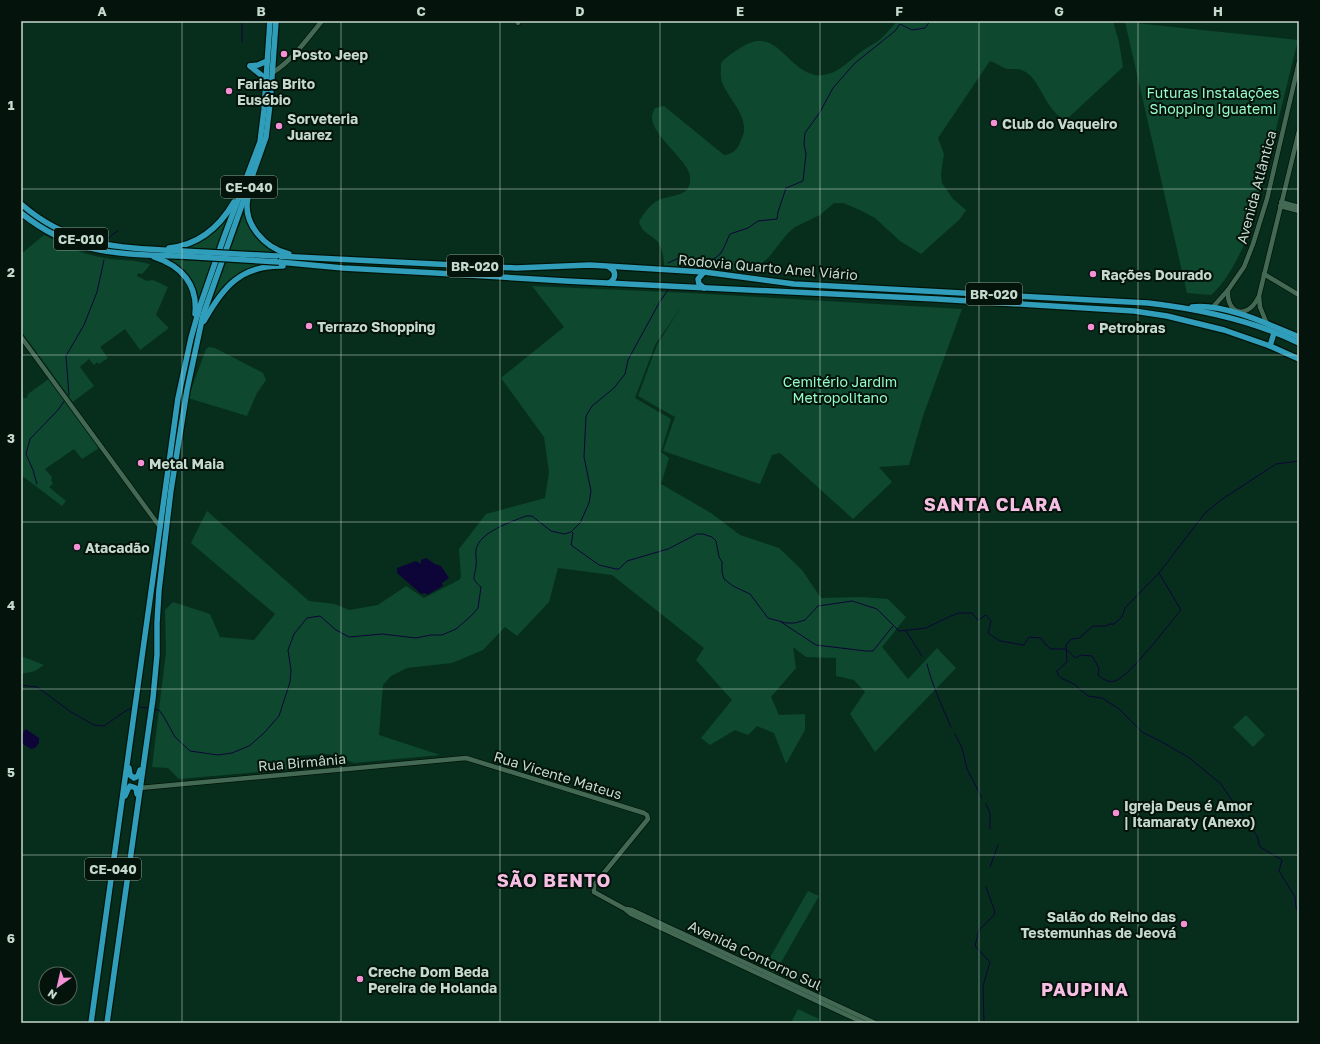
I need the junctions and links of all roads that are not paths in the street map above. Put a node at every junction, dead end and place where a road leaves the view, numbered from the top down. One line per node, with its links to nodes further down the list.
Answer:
1 (270, 21): 4 (highway, CE-040)
2 (276, 21): 6 (highway, CE-040)
3 (322, 21): 6 (street)
4 (267, 60): 7 (highway, CE-040); 7 (highway)
5 (1299, 62): 26 (street, Avenida Atlântica)
6 (272, 73): 9 (highway, CE-040)
7 (266, 79): 9 (highway, CE-040)
8 (1299, 131): 11 (street, Avenida Atlântica)
9 (248, 183): 15 (highway); 17 (highway, BR-020); 36 (highway, CE-040); 41 (highway, CE-040)
10 (21, 204): 15 (highway, CE-010)
11 (1281, 204): 12 (street); 13 (street); 23 (street, Avenida Atlântica)
12 (1299, 208)
13 (1299, 211)
14 (21, 213): 15 (highway, CE-010)
15 (148, 252): 16 (highway, BR-020); 41 (highway, CE-010)
16 (182, 254): 17 (highway, BR-020, bridge); 19 (highway, BR-020, bridge)
17 (301, 257): 18 (highway, Rodovia Quarto Anel Viário / BR-020)
18 (451, 264): 20 (highway, Rodovia Quarto Anel Viário / BR-020); 22 (highway)
19 (316, 266): 22 (highway, Rodovia Quarto Anel Viário / BR-020); 36 (highway)
20 (607, 267): 21 (highway, Rodovia Quarto Anel Viário / BR-020); 24 (highway)
21 (704, 272): 25 (highway); 28 (highway, Rodovia Quarto Anel Viário / BR-020)
22 (451, 274): 24 (highway, Rodovia Quarto Anel Viário / BR-020)
23 (1264, 274): 27 (street); 29 (street, Avenida Atlântica)
24 (608, 284): 25 (highway, Rodovia Quarto Anel Viário / BR-020)
25 (704, 288): 31 (highway, Rodovia Quarto Anel Viário / BR-020)
26 (1228, 290): 29 (street); 32 (street, Avenida Atlântica)
27 (1299, 295)
28 (1020, 296): 30 (highway, Rodovia Quarto Anel Viário / BR-020); 31 (highway)
29 (1259, 296): 35 (street, Avenida Atlântica)
30 (1073, 299): 33 (highway); 34 (highway, Rodovia Quarto Anel Viário / BR-020)
31 (1020, 304): 33 (highway, Rodovia Quarto Anel Viário / BR-020)
32 (1213, 307): 34 (highway); 35 (highway)
33 (1074, 308): 43 (highway, Rodovia Quarto Anel Viário / BR-020)
34 (1188, 308): 38 (highway, Rodovia Quarto Anel Viário / BR-020)
35 (1267, 324): 40 (highway)
36 (200, 328): 51 (highway, CE-040)
37 (21, 333): 45 (street)
38 (1274, 333): 42 (highway, Rodovia Quarto Anel Viário / BR-020); 43 (highway)
39 (21, 337): 45 (street)
40 (1299, 337)
41 (190, 338): 47 (highway, CE-040)
42 (1299, 343)
43 (1270, 346): 44 (highway, Rodovia Quarto Anel Viário / BR-020)
44 (1299, 359)
45 (87, 424): 46 (street)
46 (143, 501): 47 (street); 48 (street)
47 (162, 517): 48 (highway, CE-040)
48 (160, 527): 50 (highway, CE-040)
49 (466, 758): 52 (street, Rua Birmânia); 55 (street, Rua Vicente Mateus)
50 (128, 762): 51 (highway); 53 (highway, CE-040)
51 (143, 764): 52 (highway, CE-040)
52 (140, 788): 54 (highway, CE-040)
53 (122, 801): 54 (highway); 57 (highway, CE-040)
54 (138, 802): 58 (highway, CE-040)
55 (644, 813): 56 (street, Avenida Contorno Sul)
56 (625, 909): 59 (street, Avenida Contorno Sul); 60 (street, Avenida Contorno Sul)
57 (91, 1023)
58 (107, 1023)
59 (864, 1023)
60 (875, 1023)

